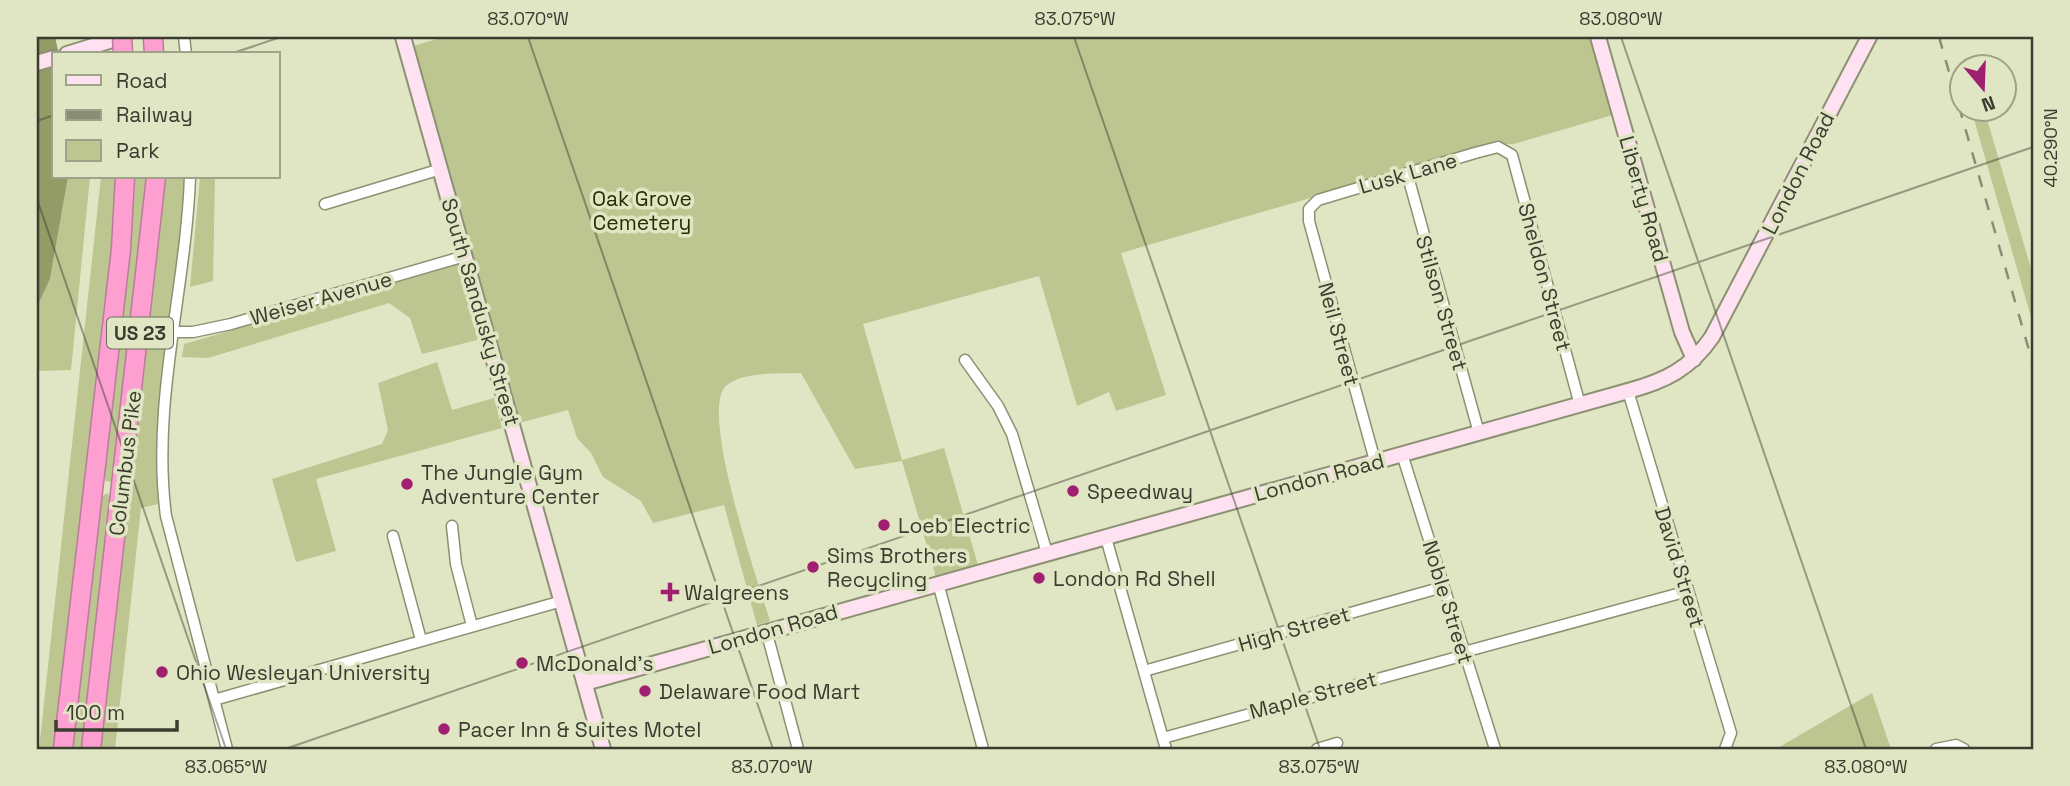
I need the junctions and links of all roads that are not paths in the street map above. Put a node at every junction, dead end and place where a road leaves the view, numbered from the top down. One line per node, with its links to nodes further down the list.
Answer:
1 (122, 37): 5 (street)
2 (403, 37): 8 (street, South Sandusky Street)
3 (1598, 37): 17 (street, Liberty Road)
4 (1869, 37): 17 (street, London Road)
5 (87, 42): 6 (street)
6 (72, 52)
7 (1507, 150): 9 (street, Lusk Lane); 20 (street, Sheldon Street)
8 (441, 169): 13 (street); 15 (street, South Sandusky Street)
9 (1407, 173): 14 (street, Lusk Lane); 21 (street, Stilson Street)
10 (125, 178): 42 (highway, Columbus Pike / US 23)
11 (156, 178): 43 (highway, Columbus Pike / US 23)
12 (190, 178): 16 (street)
13 (325, 204)
14 (1310, 205): 23 (street, Neil Street)
15 (466, 257): 16 (street, Weiser Avenue); 31 (street, South Sandusky Street)
16 (175, 332): 38 (street)
17 (1694, 359): 19 (street, London Road)
18 (965, 360): 27 (street)
19 (1628, 391): 20 (street, London Road); 30 (street, David Street)
20 (1580, 405): 21 (street, London Road)
21 (1479, 433): 22 (street, London Road)
22 (1402, 454): 23 (street, London Road); 29 (street, Noble Street)
23 (1375, 461): 26 (street, London Road)
24 (452, 526): 32 (street)
25 (393, 536): 34 (street)
26 (1106, 538): 27 (street, London Road); 36 (street)
27 (1047, 553): 28 (street, London Road)
28 (938, 583): 33 (street, London Road); 47 (street)
29 (1444, 587): 35 (street, Noble Street); 36 (street, High Street)
30 (1688, 591): 35 (street, Maple Street); 41 (street, David Street)
31 (562, 601): 32 (street); 37 (street, South Sandusky Street)
32 (472, 626): 34 (street)
33 (766, 630): 37 (street, London Road); 46 (street)
34 (421, 640): 38 (street)
35 (1464, 653): 39 (street, Maple Street); 50 (street, Noble Street)
36 (1144, 671): 39 (street)
37 (585, 683): 45 (street, South Sandusky Street)
38 (214, 700): 44 (street)
39 (1163, 738): 48 (street)
40 (1337, 743): 49 (street)
41 (1727, 746)
42 (63, 749)
43 (91, 749)
44 (228, 749)
45 (603, 749)
46 (798, 749)
47 (983, 749)
48 (1166, 749)
49 (1317, 749)
50 (1495, 749)
51 (1936, 749): 52 (street)
52 (1964, 749)

